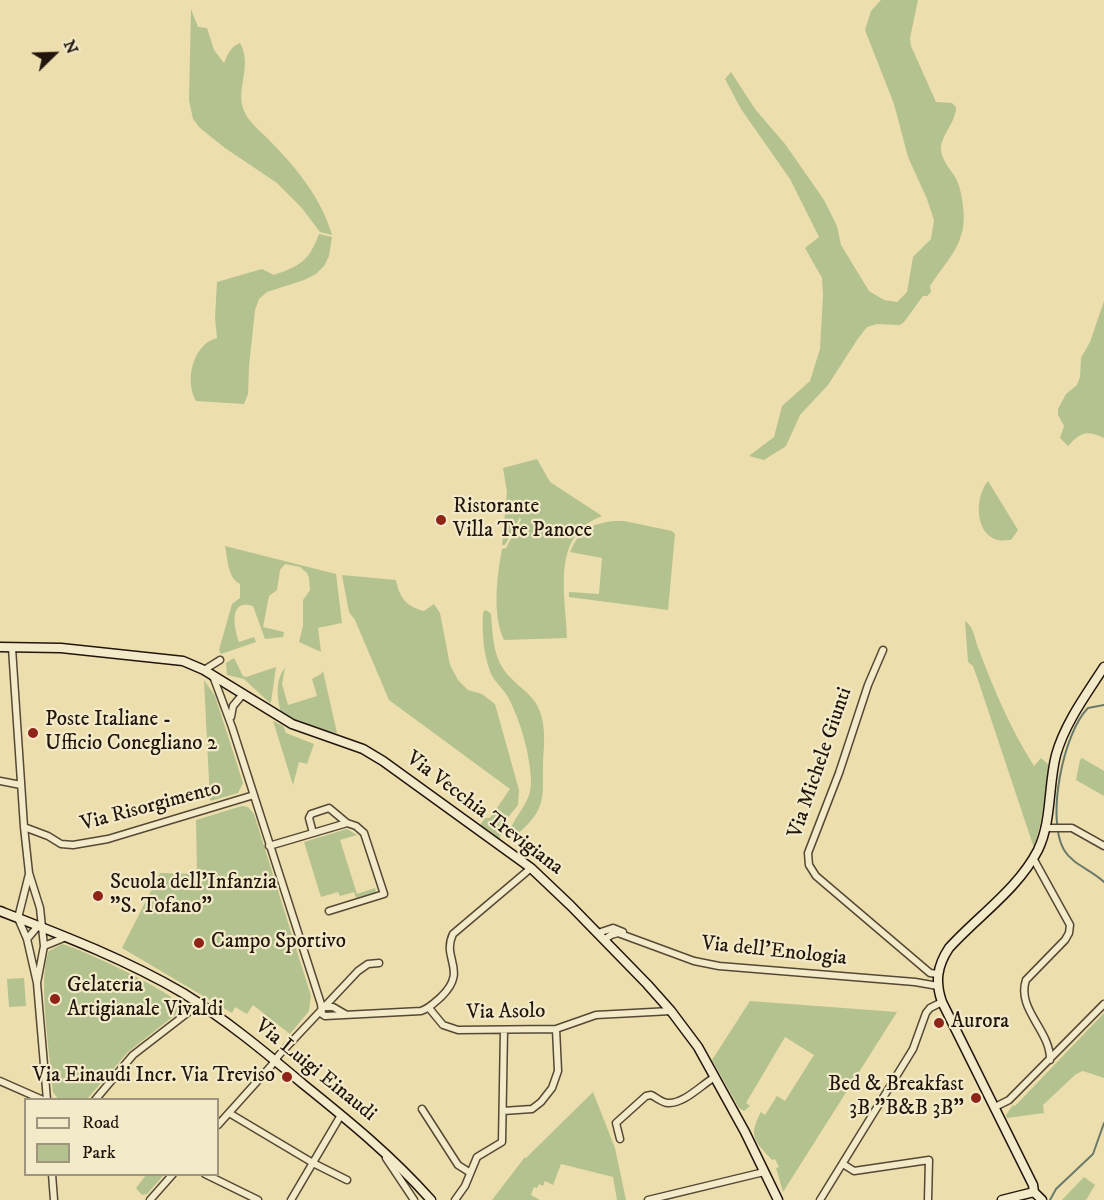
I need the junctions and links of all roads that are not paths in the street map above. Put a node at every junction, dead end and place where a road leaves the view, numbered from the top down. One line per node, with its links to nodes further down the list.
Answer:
1 (0, 647): 2 (street, Via Vecchia Trevigiana)
2 (12, 648): 6 (street, Via Vecchia Trevigiana); 11 (street)
3 (883, 650): 31 (street, Via Michele Giunti)
4 (220, 660): 6 (street)
5 (1104, 667): 15 (street)
6 (208, 672): 7 (street, Via Vecchia Trevigiana); 8 (street)
7 (239, 691): 8 (street); 9 (street); 20 (street, Via Vecchia Trevigiana)
8 (223, 702): 9 (street)
9 (232, 727): 12 (street)
10 (0, 781): 11 (street)
11 (21, 785): 14 (street)
12 (254, 795): 14 (street, Via Risorgimento); 17 (street)
13 (347, 823): 16 (street); 16 (street); 22 (street)
14 (24, 827): 21 (street)
15 (1052, 828): 18 (street); 19 (street)
16 (313, 833): 17 (street)
17 (270, 846): 40 (street)
18 (1104, 846)
19 (1033, 858): 31 (street); 43 (street)
20 (531, 868): 27 (street, Via Vecchia Trevigiana); 38 (street)
21 (29, 873): 24 (street); 25 (street)
22 (329, 910)
23 (0, 911): 24 (street, Via Luigi Einaudi)
24 (18, 918): 25 (street, Via Luigi Einaudi); 28 (street)
25 (40, 927): 26 (street, Via Luigi Einaudi); 28 (street); 29 (street)
26 (67, 937): 29 (street); 36 (street, Via Luigi Einaudi)
27 (601, 937): 32 (street, Via dell'Enologia); 39 (street, Via Vecchia Trevigiana)
28 (27, 939): 33 (street)
29 (44, 946): 33 (street)
30 (378, 963): 40 (street)
31 (938, 974): 32 (street, Via dell'Enologia); 34 (street)
32 (915, 982): 34 (street, Via dell'Enologia)
33 (37, 983): 48 (street)
34 (938, 986): 35 (street)
35 (942, 1002): 50 (street); 59 (street)
36 (199, 1004): 44 (street, Via Luigi Einaudi); 49 (street)
37 (1104, 1004): 43 (street)
38 (429, 1008): 40 (street); 42 (street, Via Asolo)
39 (671, 1011): 41 (street, Via Asolo); 45 (street, Via Vecchia Trevigiana)
40 (320, 1012): 44 (street)
41 (556, 1029): 42 (street, Via Asolo); 52 (street, Via Asolo)
42 (504, 1030): 52 (street)
43 (1050, 1060): 50 (street)
44 (275, 1061): 53 (street); 54 (street, Via Luigi Einaudi)
45 (715, 1077): 56 (street); 61 (street, Via Vecchia Trevigiana)
46 (0, 1081): 47 (street)
47 (40, 1098)
48 (45, 1098)
49 (97, 1098)
50 (995, 1107): 66 (street)
51 (422, 1109): 60 (street)
52 (503, 1112): 60 (street)
53 (229, 1113): 55 (street); 58 (street)
54 (341, 1115): 57 (street, Via Luigi Einaudi); 58 (street)
55 (219, 1124)
56 (620, 1139)
57 (378, 1145): 71 (street); 72 (street, Via Luigi Einaudi)
58 (313, 1163): 65 (street); 70 (street)
59 (843, 1164): 76 (street); 77 (street)
60 (469, 1172): 73 (street)
61 (764, 1172): 74 (street); 75 (street, Via Vecchia Trevigiana)
62 (52, 1176): 67 (street)
63 (171, 1176): 68 (street)
64 (209, 1176): 69 (street)
65 (347, 1180)
66 (1035, 1197): 78 (street)
67 (54, 1200)
68 (150, 1200)
69 (258, 1200)
70 (291, 1200)
71 (414, 1200)
72 (431, 1200)
73 (455, 1200)
74 (648, 1200)
75 (778, 1200)
76 (820, 1200)
77 (928, 1200)
78 (1002, 1200)

